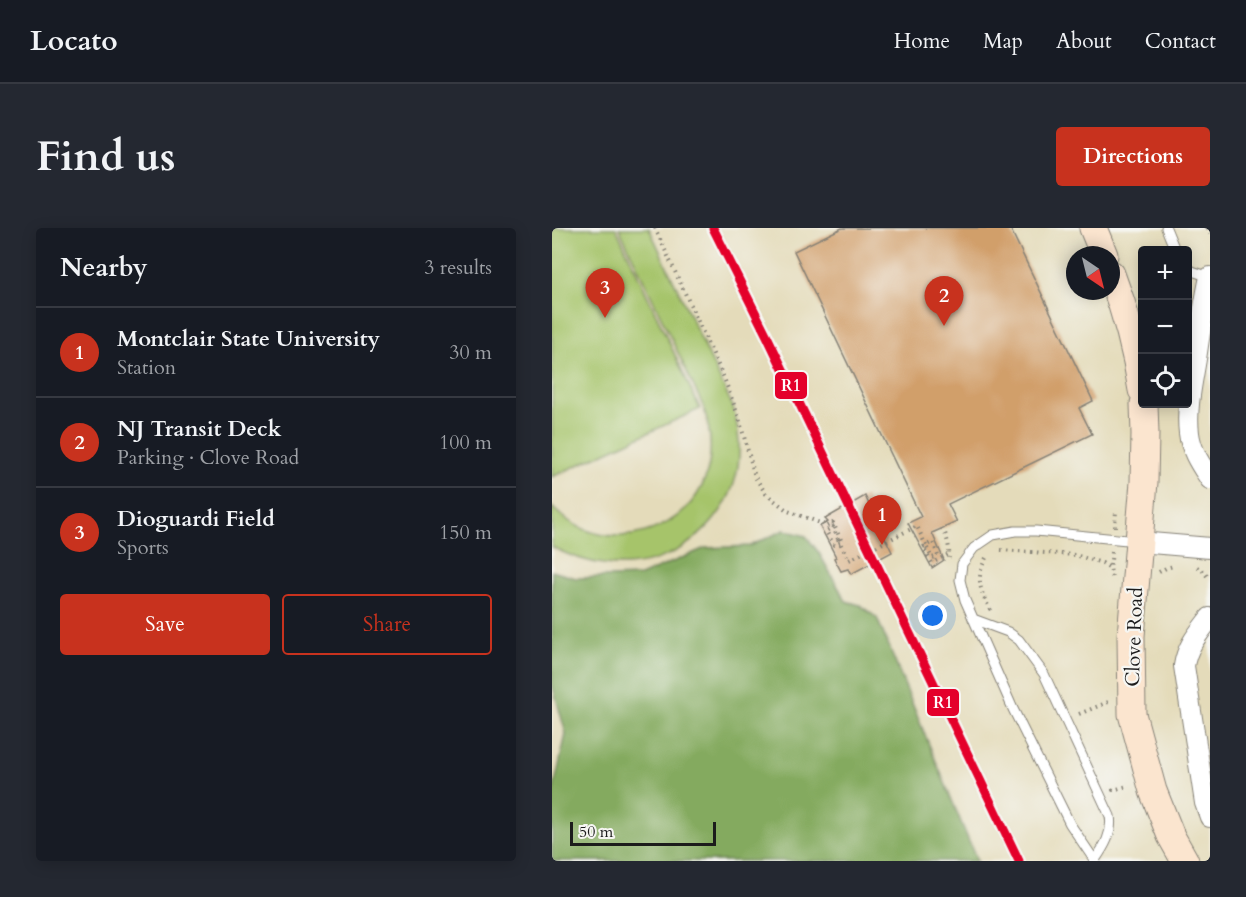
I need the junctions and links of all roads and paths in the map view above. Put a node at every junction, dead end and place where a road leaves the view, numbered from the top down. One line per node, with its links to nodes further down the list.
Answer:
1 (655, 228): 18 (path, bridge)
2 (1093, 228): 6 (street)
3 (1166, 228): 7 (lane)
4 (1208, 228): 5 (path)
5 (1210, 234)
6 (1100, 246)
7 (1173, 246)
8 (1192, 271): 9 (lane)
9 (1210, 277): 13 (street)
10 (1120, 298): 11 (street)
11 (1138, 365)
12 (1144, 408): 15 (street, Clove Road)
13 (1210, 479)
14 (1117, 501): 15 (path)
15 (1126, 540): 16 (street); 17 (path); 21 (lane); 27 (street, Clove Road)
16 (1210, 548)
17 (995, 551)
18 (949, 553)
19 (987, 557): 20 (path)
20 (982, 564)
21 (973, 618): 26 (lane); 26 (lane)
22 (1210, 618): 25 (street)
23 (1112, 700): 24 (path)
24 (1079, 714)
25 (1210, 817)
26 (1095, 861)
27 (1185, 861)

